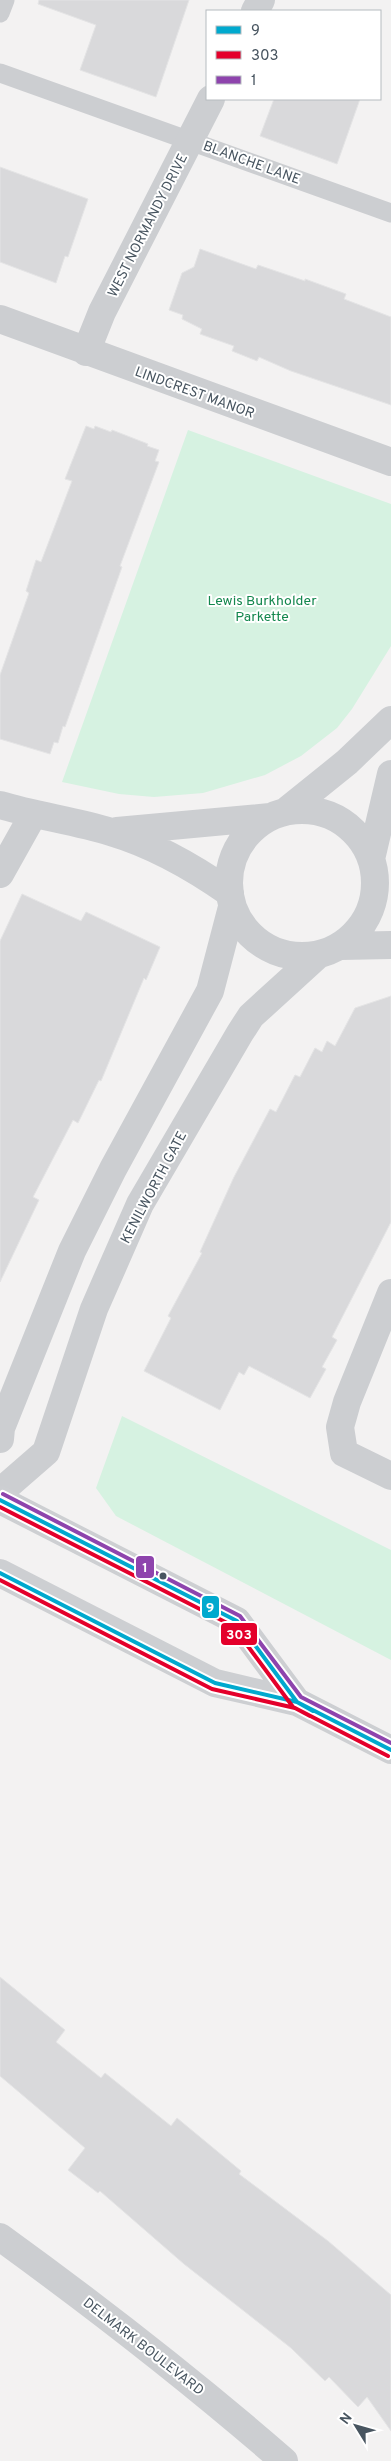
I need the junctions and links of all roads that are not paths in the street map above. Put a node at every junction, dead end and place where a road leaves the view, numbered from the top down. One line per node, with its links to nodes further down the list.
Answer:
1 (6, 0): 2 (lane)
2 (0, 13)
3 (0, 73): 5 (lane, BLANCHE LANE)
4 (211, 100): 5 (street, WEST NORMANDY DRIVE)
5 (191, 139): 6 (lane, BLANCHE LANE); 8 (street, WEST NORMANDY DRIVE)
6 (391, 213)
7 (2, 326): 8 (street, LINDCREST MANOR)
8 (86, 352): 9 (street, LINDCREST MANOR)
9 (391, 462)
10 (391, 720): 14 (street)
11 (391, 774): 16 (street)
12 (0, 805): 13 (street)
13 (32, 815): 15 (street); 17 (street)
14 (277, 815): 15 (street); 16 (street); 18 (street)
15 (111, 832): 18 (street)
16 (379, 871): 20 (street)
17 (0, 874)
18 (231, 900): 20 (street); 22 (street)
19 (391, 946): 20 (street)
20 (330, 950): 24 (street, KENILWORTH GATE)
21 (391, 1293): 23 (street)
22 (0, 1439)
23 (391, 1476)
24 (0, 1492)
25 (0, 1500): 27 (main road)
26 (0, 1573): 27 (main road)
27 (297, 1702): 28 (main road)
28 (391, 1750)
29 (0, 2237): 30 (street, DELMARK BOULEVARD)
30 (284, 2461)

